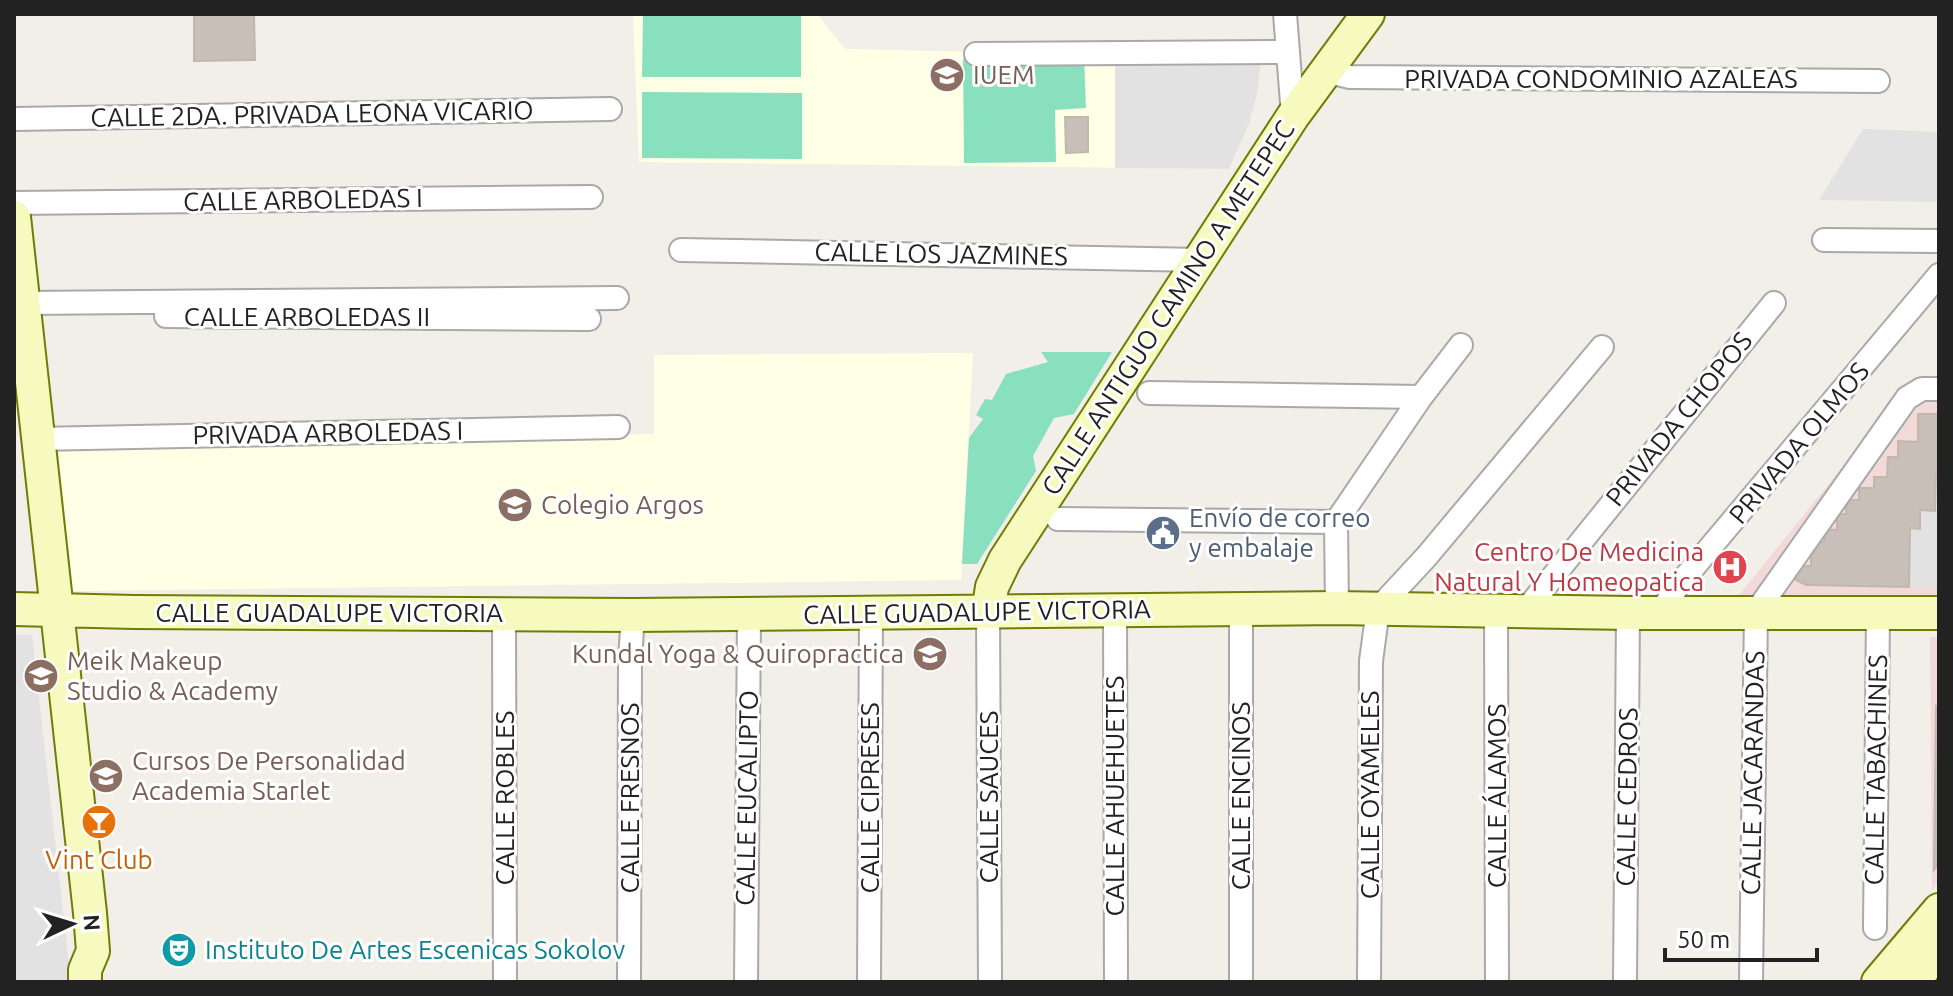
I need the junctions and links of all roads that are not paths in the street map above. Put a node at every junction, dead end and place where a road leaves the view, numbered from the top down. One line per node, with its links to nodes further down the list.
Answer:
1 (1285, 14): 3 (street)
2 (1368, 14): 5 (street, CALLE ANTIGUO CAMINO A METEPEC)
3 (1287, 52): 4 (street); 8 (street)
4 (976, 54)
5 (1325, 71): 6 (street, PRIVADA CONDOMINIO AZALEAS); 8 (street, CALLE ANTIGUO CAMINO A METEPEC)
6 (1878, 81)
7 (610, 109): 9 (street, CALLE 2DA. PRIVADA LEONA VICARIO)
8 (1293, 116): 16 (street, CALLE ANTIGUO CAMINO A METEPEC)
9 (14, 119)
10 (591, 197): 11 (street, CALLE ARBOLEDAS I)
11 (14, 203)
12 (14, 217): 20 (street)
13 (1824, 240): 14 (street)
14 (1939, 241)
15 (681, 250): 16 (street, CALLE LOS JAZMINES)
16 (1201, 260): 38 (street, CALLE ANTIGUO CAMINO A METEPEC)
17 (1939, 275): 39 (street, PRIVADA OLMOS)
18 (617, 298): 20 (street)
19 (1774, 303): 37 (street, PRIVADA CHOPOS)
20 (25, 310): 21 (street, CALLE ARBOLEDAS II); 28 (street)
21 (589, 319)
22 (1461, 345): 26 (street)
23 (1602, 347): 36 (street)
24 (1939, 389): 40 (street)
25 (1149, 393): 26 (street)
26 (1421, 397): 30 (street)
27 (618, 427): 28 (street, PRIVADA ARBOLEDAS I)
28 (38, 439): 33 (street)
29 (1058, 519): 30 (street)
30 (1336, 522): 31 (street)
31 (1337, 608): 35 (street, CALLE GUADALUPE VICTORIA); 36 (street, CALLE GUADALUPE VICTORIA)
32 (14, 609): 33 (street, CALLE GUADALUPE VICTORIA)
33 (56, 609): 44 (street, CALLE GUADALUPE VICTORIA); 51 (street)
34 (1115, 609): 35 (street, CALLE GUADALUPE VICTORIA); 38 (street, CALLE GUADALUPE VICTORIA); 59 (street, CALLE AHUEHUETES)
35 (1241, 609): 60 (street, CALLE ENCINOS)
36 (1378, 609): 37 (street, CALLE GUADALUPE VICTORIA); 61 (street, CALLE OYAMELES)
37 (1511, 610): 41 (street, CALLE GUADALUPE VICTORIA); 62 (street, CALLE ÁLAMOS)
38 (988, 612): 46 (street, CALLE GUADALUPE VICTORIA); 58 (street, CALLE SAUCES)
39 (1661, 612): 40 (street, CALLE GUADALUPE VICTORIA); 41 (street, CALLE GUADALUPE VICTORIA)
40 (1756, 612): 42 (street, CALLE GUADALUPE VICTORIA); 64 (street, CALLE JACARANDAS)
41 (1628, 613): 63 (street, CALLE CEDROS)
42 (1878, 613): 43 (street, CALLE GUADALUPE VICTORIA); 49 (street, CALLE TABACHINES)
43 (1939, 613)
44 (504, 614): 47 (street, CALLE GUADALUPE VICTORIA); 54 (street, CALLE ROBLES)
45 (749, 614): 46 (street, CALLE GUADALUPE VICTORIA); 47 (street, CALLE GUADALUPE VICTORIA); 56 (street, CALLE EUCALIPTO)
46 (871, 614): 57 (street, CALLE CIPRESES)
47 (633, 615): 55 (street, CALLE FRESNOS)
48 (1939, 910): 65 (street)
49 (1875, 928)
50 (1939, 950): 66 (street)
51 (93, 951): 52 (street); 53 (street)
52 (85, 982)
53 (108, 982)
54 (505, 982)
55 (629, 982)
56 (746, 982)
57 (869, 982)
58 (990, 982)
59 (1116, 982)
60 (1241, 982)
61 (1369, 982)
62 (1497, 982)
63 (1625, 982)
64 (1751, 982)
65 (1878, 982)
66 (1913, 982)

